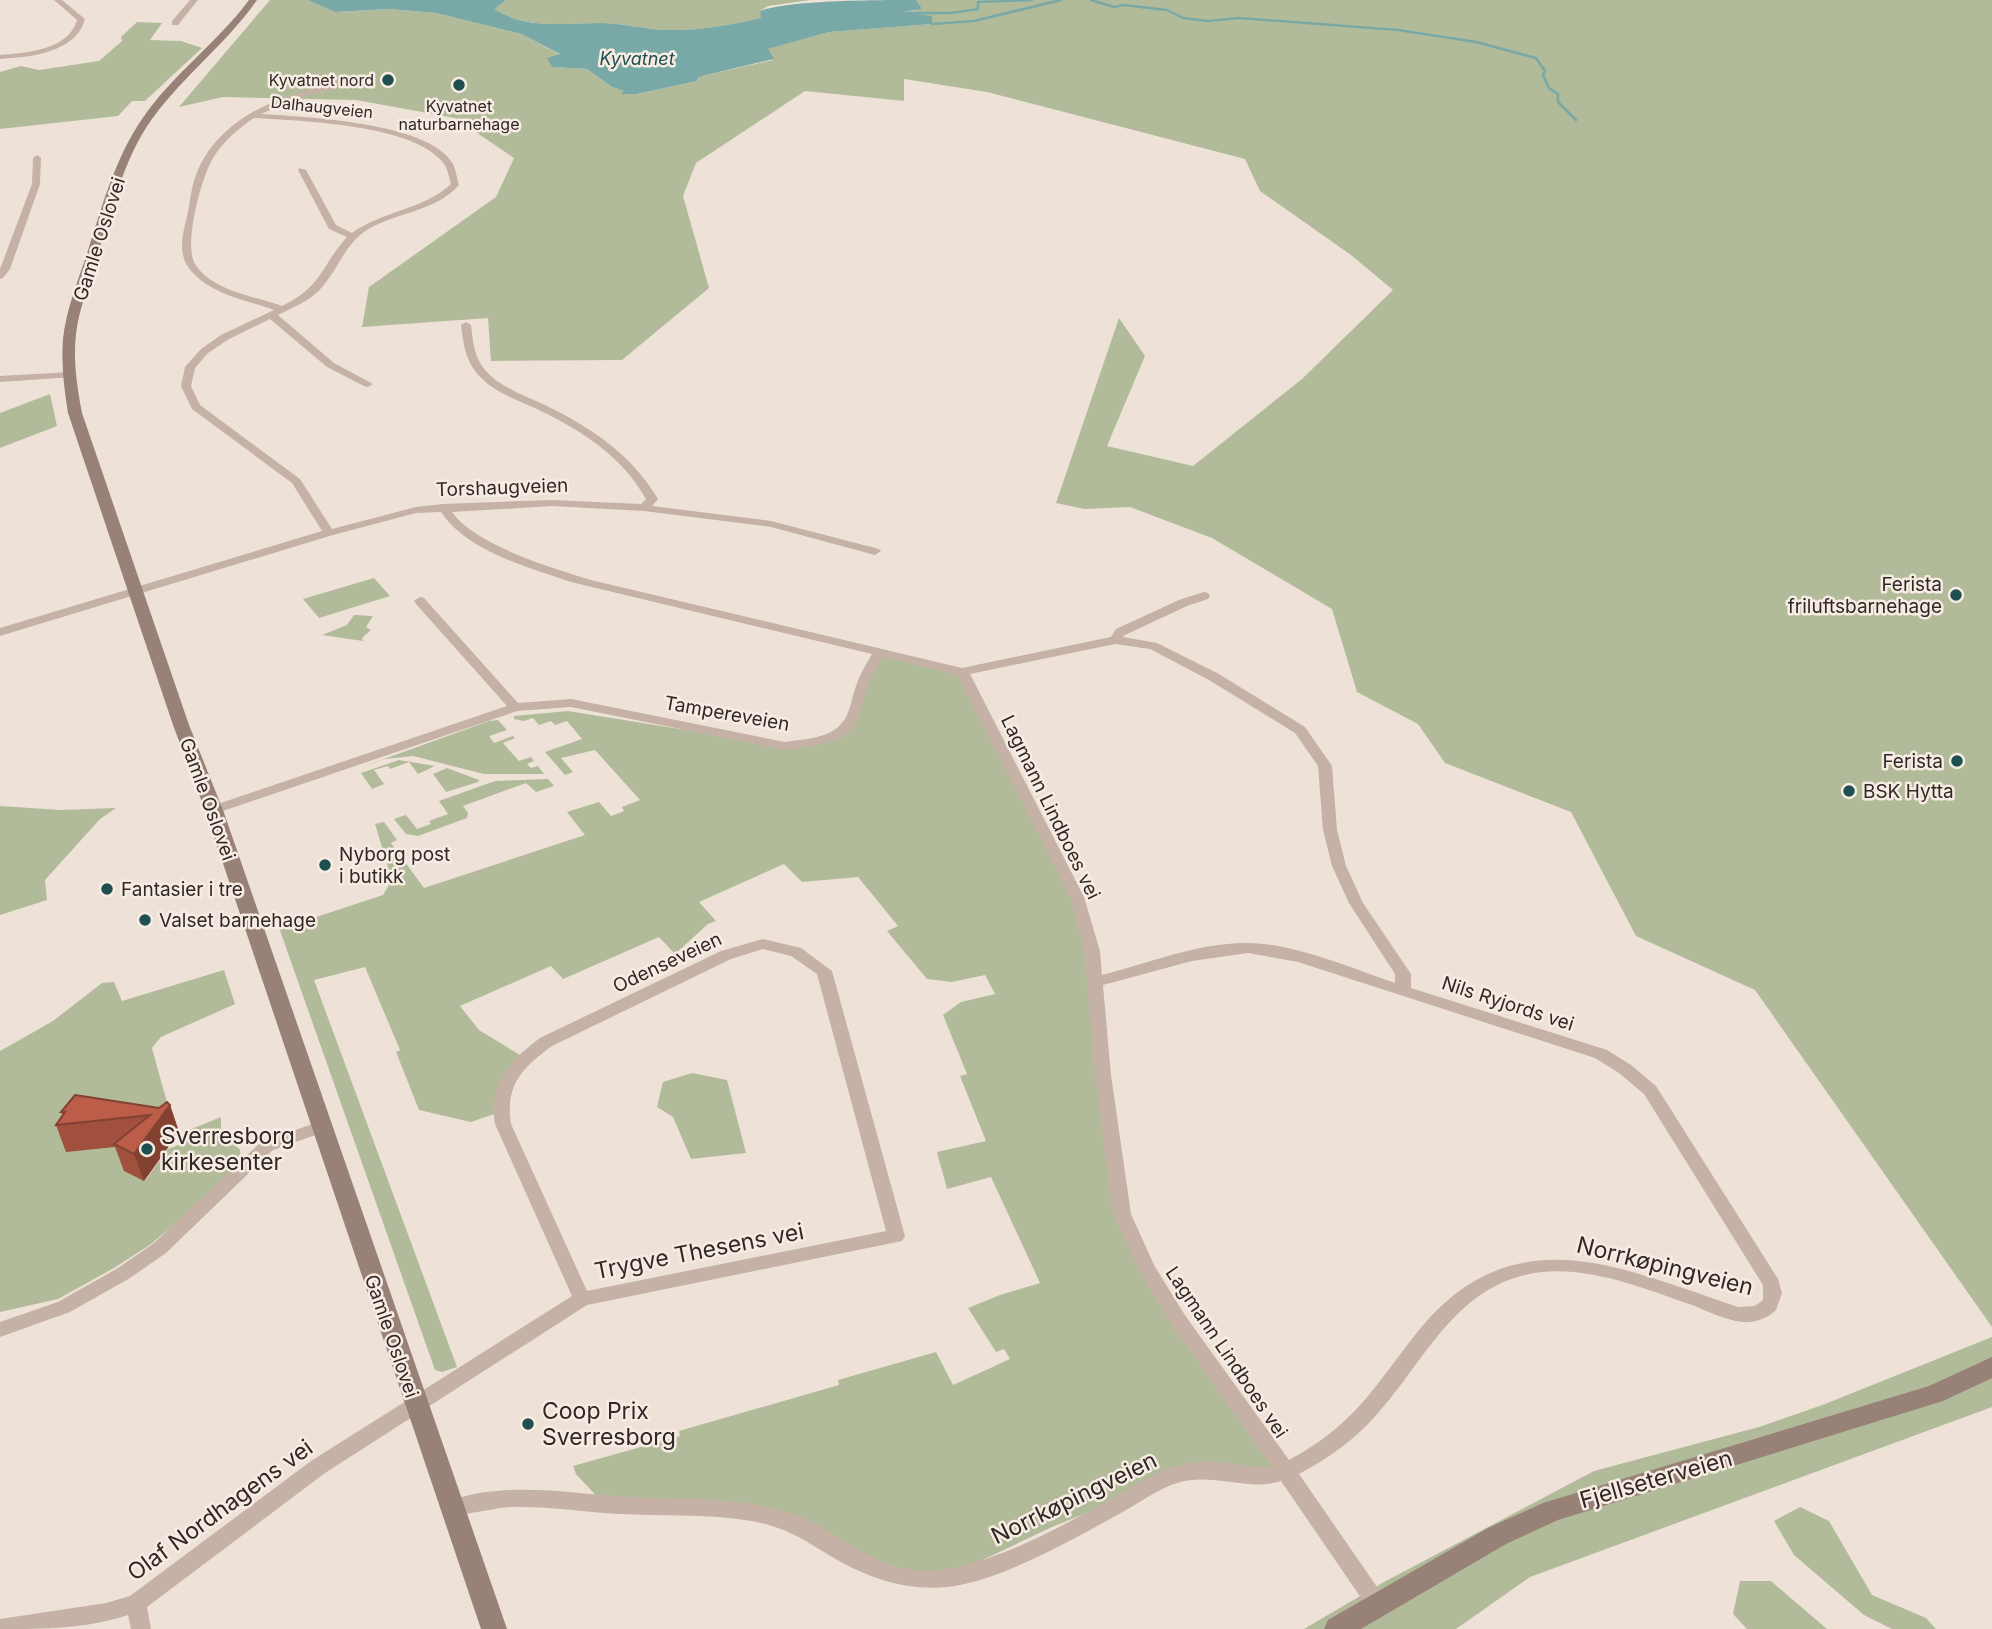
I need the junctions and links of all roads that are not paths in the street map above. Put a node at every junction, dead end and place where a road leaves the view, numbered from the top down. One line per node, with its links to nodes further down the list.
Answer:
1 (58, 0): 5 (street)
2 (194, 0): 4 (street)
3 (253, 0): 15 (street, Gamle Oslovei)
4 (175, 23)
5 (0, 57)
6 (342, 84): 7 (street)
7 (253, 116): 10 (street, Dalhaugveien); 12 (street)
8 (37, 158): 11 (street)
9 (302, 170): 10 (street)
10 (352, 236): 12 (street, Dalhaugveien)
11 (0, 276)
12 (281, 309): 13 (street, Dalhaugveien)
13 (269, 315): 17 (street); 20 (street, Dalhaugveien)
14 (466, 325): 19 (street)
15 (70, 371): 16 (street); 22 (street, Gamle Oslovei)
16 (0, 378)
17 (368, 384)
18 (443, 507): 19 (street, Torshaugveien); 20 (street, Torshaugveien); 27 (street)
19 (644, 508): 21 (street, Torshaugveien)
20 (329, 533): 22 (street, Torshaugveien)
21 (875, 551)
22 (137, 591): 25 (street, Torshaugveien); 30 (street, Gamle Oslovei)
23 (1205, 596): 26 (street)
24 (420, 601): 29 (street)
25 (0, 632)
26 (1115, 640): 28 (street); 32 (street)
27 (879, 653): 28 (street); 29 (street, Tampereveien)
28 (962, 672): 31 (street, Lagmann Lindboes vei)
29 (515, 707): 30 (street, Tampereveien)
30 (214, 810): 33 (street, Gamle Oslovei)
31 (1096, 982): 32 (street, Nils Ryjords vei); 40 (street, Lagmann Lindboes vei)
32 (1404, 992): 36 (street, Nils Ryjords vei)
33 (321, 1127): 37 (street); 39 (street, Gamle Oslovei)
34 (896, 1236): 35 (street, Trygve Thesens vei); 35 (street, Odenseveien)
35 (582, 1300): 39 (street, Trygve Thesens vei)
36 (1768, 1308): 40 (street, Norrkøpingveien)
37 (0, 1330)
38 (1992, 1367): 43 (street, Fjellseterveien)
39 (416, 1406): 41 (street, Gamle Oslovei); 42 (street, Olaf Nordhagens vei)
40 (1286, 1471): 41 (street, Norrkøpingveien); 43 (street, Lagmann Lindboes vei)
41 (453, 1508): 46 (street, Gamle Oslovei)
42 (136, 1603): 44 (street, Olaf Nordhagens vei); 45 (street)
43 (1377, 1604): 47 (street, Fjellseterveien)
44 (0, 1629)
45 (141, 1629)
46 (494, 1629)
47 (1337, 1629)

